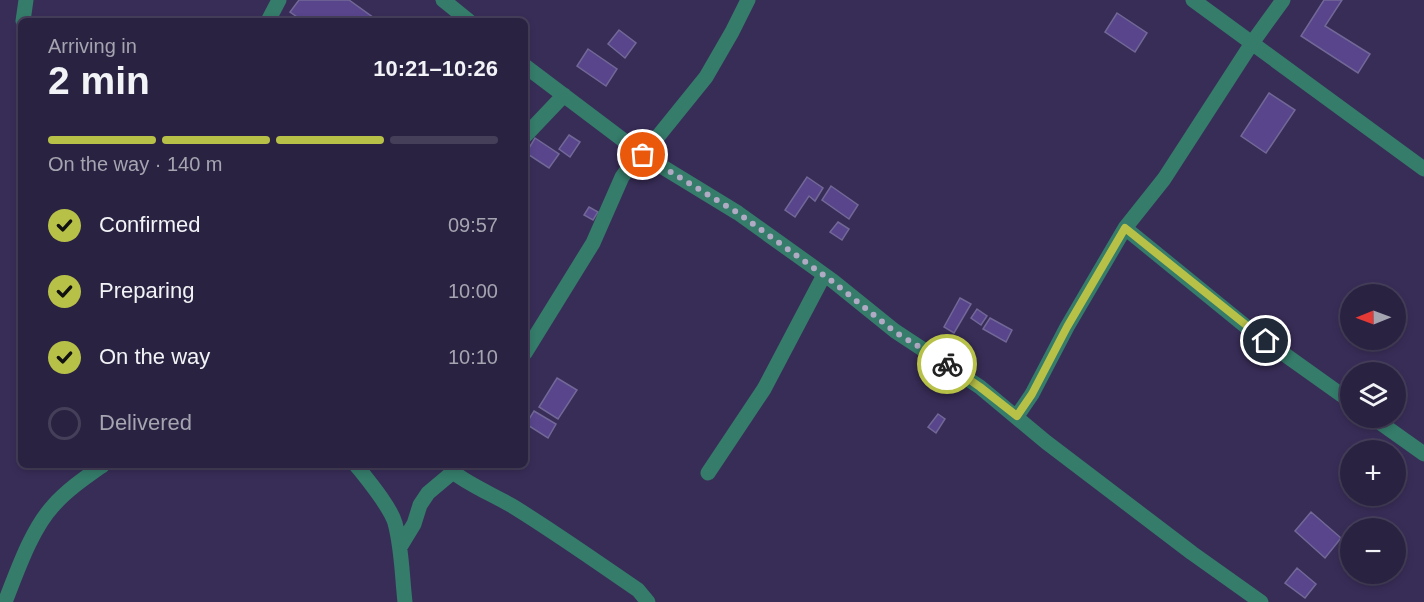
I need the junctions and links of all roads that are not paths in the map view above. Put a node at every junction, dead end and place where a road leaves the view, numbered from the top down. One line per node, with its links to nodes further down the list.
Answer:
1 (26, 0): 7 (street)
2 (279, 0): 8 (street)
3 (443, 0): 9 (street)
4 (748, 0): 14 (street)
5 (1193, 0): 10 (street)
6 (1283, 0): 10 (street)
7 (23, 18)
8 (270, 18)
9 (465, 18)
10 (1252, 43): 15 (street); 16 (street)
11 (528, 68): 12 (street)
12 (564, 95): 13 (street); 14 (street)
13 (528, 133)
14 (643, 155): 17 (street); 18 (street)
15 (1424, 169)
16 (1125, 228): 19 (street); 20 (street)
17 (824, 275): 20 (street); 26 (street)
18 (528, 348)
19 (1340, 394)
20 (1017, 416): 31 (street)
21 (1387, 428): 22 (street)
22 (1424, 454)
23 (100, 468): 28 (street)
24 (358, 468): 27 (street)
25 (456, 468): 27 (street); 30 (street)
26 (708, 473)
27 (400, 547): 29 (street)
28 (4, 602)
29 (405, 602)
30 (648, 602)
31 (1261, 602)

